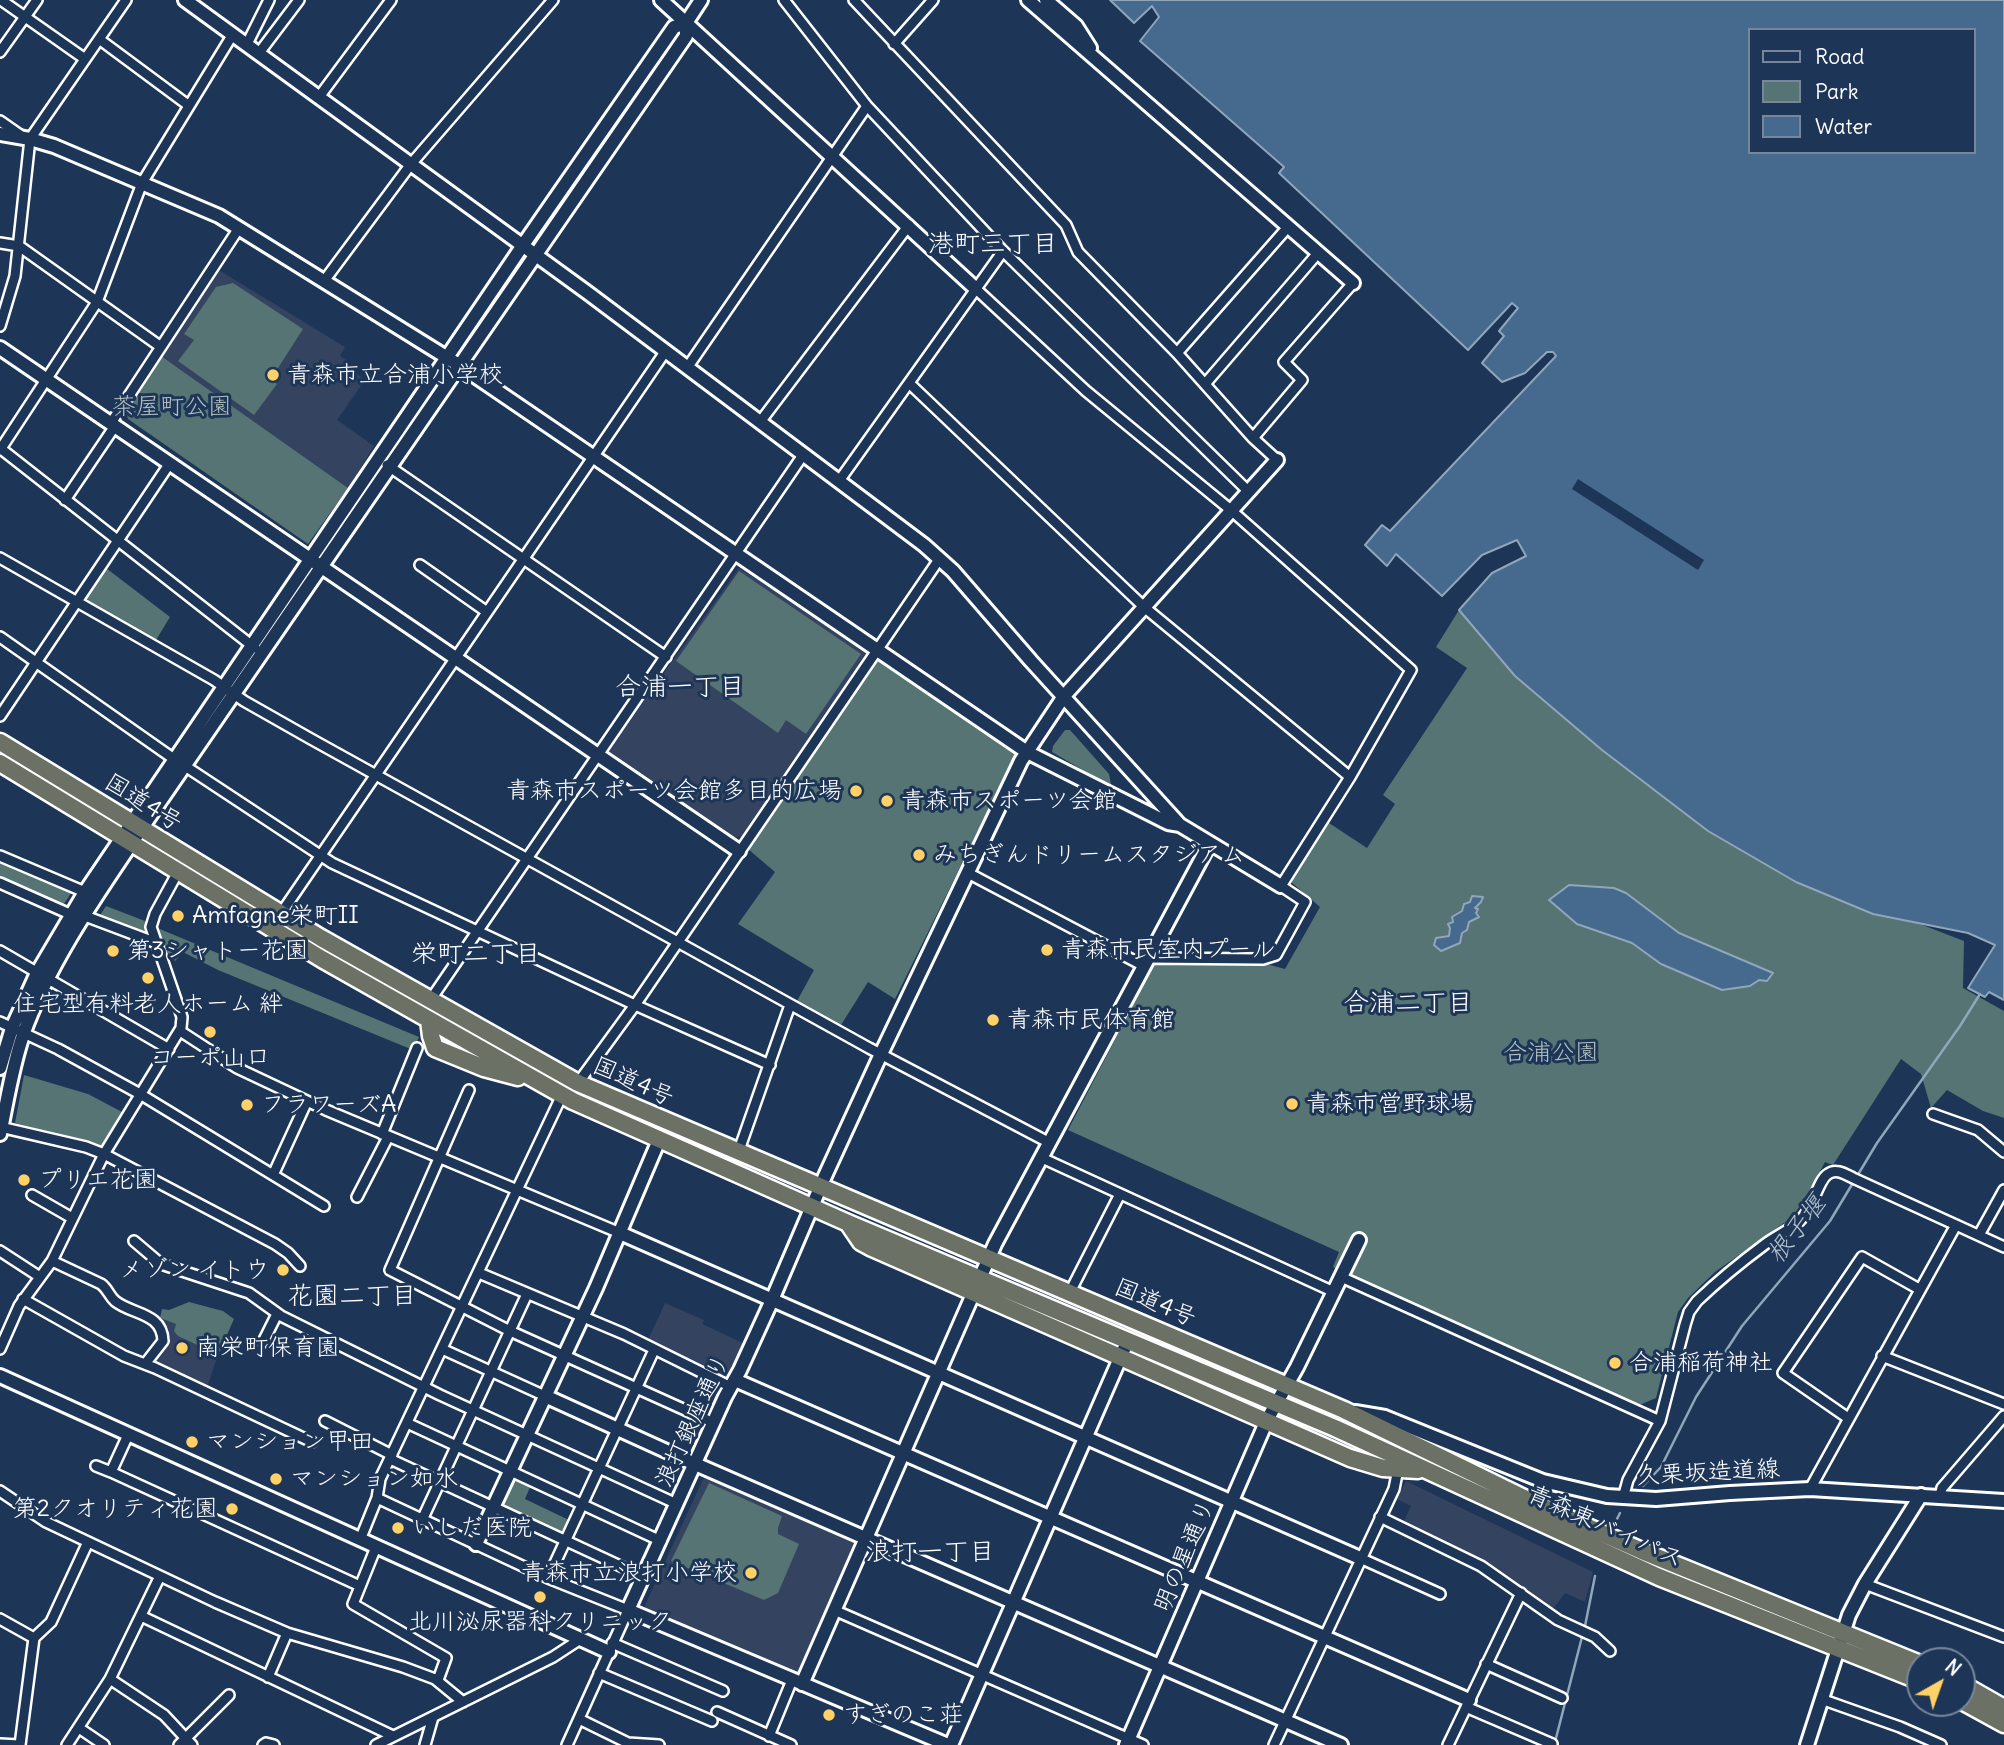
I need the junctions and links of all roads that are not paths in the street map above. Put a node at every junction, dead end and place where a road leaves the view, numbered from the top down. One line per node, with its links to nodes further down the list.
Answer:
1 (1, 0): 16 (street)
2 (37, 0): 16 (street)
3 (126, 0): 19 (street)
4 (185, 0): 18 (street)
5 (269, 0): 20 (street)
6 (299, 0): 23 (street)
7 (391, 0): 26 (street)
8 (553, 0): 33 (street)
9 (661, 0): 17 (street)
10 (701, 0): 17 (street)
11 (784, 0): 28 (street)
12 (854, 0): 21 (street)
13 (933, 0): 21 (street)
14 (1028, 0): 25 (street)
15 (1046, 0): 25 (street)
16 (24, 17): 22 (street); 24 (street)
17 (686, 23): 32 (street); 39 (street); 42 (street)
18 (233, 34): 20 (street); 27 (street)
19 (99, 39): 24 (street); 27 (street)
20 (247, 44): 23 (street)
21 (894, 44): 52 (street)
22 (0, 52)
23 (259, 53): 26 (street)
24 (85, 59): 31 (street)
25 (1100, 63): 36 (street)
26 (319, 97): 33 (street)
27 (188, 105): 34 (street)
28 (867, 106): 32 (street); 41 (street)
29 (0, 121): 31 (street)
30 (0, 134): 31 (street)
31 (27, 139): 34 (street); 40 (street)
32 (833, 156): 35 (street); 54 (street)
33 (411, 164): 39 (street); 44 (street)
34 (142, 183): 37 (street); 47 (street)
35 (909, 225): 46 (street); 58 (street)
36 (1288, 227): 43 (street); 52 (street)
37 (239, 228): 44 (street); 49 (street)
38 (0, 243): 40 (street)
39 (523, 245): 42 (street); 53 (street)
40 (19, 246): 47 (street); 48 (street)
41 (1003, 251): 46 (street); 68 (street)
42 (534, 253): 51 (street); 53 (street)
43 (1318, 253): 45 (street); 57 (street)
44 (324, 281): 53 (street)
45 (1353, 283): 60 (street)
46 (976, 289): 56 (street); 70 (street)
47 (97, 302): 49 (street); 55 (street)
48 (0, 326)
49 (161, 347): 59 (street)
50 (0, 348): 55 (street)
51 (665, 352): 54 (street); 63 (street)
52 (1177, 353): 57 (street)
53 (454, 361): 63 (street); 66 (street)
54 (687, 368): 58 (street)
55 (46, 379): 59 (street); 61 (street)
56 (909, 383): 67 (street); 79 (street)
57 (1205, 384): 60 (street)
58 (760, 422): 62 (street)
59 (113, 425): 65 (street); 69 (street)
60 (1253, 438): 64 (street)
61 (0, 449): 69 (street)
62 (803, 455): 67 (street); 72 (street)
63 (594, 456): 72 (street); 75 (street)
64 (1277, 460): 68 (street, 浪打銀座通り)
65 (170, 463): 71 (street); 76 (street)
66 (385, 463): 75 (street); 76 (street)
67 (839, 481): 74 (street)
68 (1248, 491): 70 (street, 浪打銀座通り)
69 (65, 500): 71 (street)
70 (1232, 510): 79 (street, 浪打銀座通り); 96 (street)
71 (117, 541): 78 (street); 83 (street)
72 (736, 553): 82 (street); 84 (street)
73 (0, 558): 78 (street)
74 (940, 558): 82 (street); 88 (street)
75 (523, 559): 80 (street); 84 (street)
76 (316, 564): 83 (street); 85 (street)
77 (420, 565): 80 (street)
78 (77, 601): 86 (street); 87 (street)
79 (1144, 607): 88 (street, 浪打銀座通り); 96 (street)
80 (488, 612): 85 (street)
81 (0, 637): 86 (street)
82 (877, 649): 91 (street); 100 (street)
83 (258, 650): 87 (street)
84 (666, 657): 92 (street)
85 (455, 659): 92 (street); 95 (street)
86 (36, 662): 89 (street); 93 (street)
87 (229, 691): 93 (street); 95 (street)
88 (1064, 696): 91 (street, 浪打銀座通り); 97 (street)
89 (0, 716)
90 (1, 745): 98 (highway, 国道4号)
91 (1027, 752): 97 (street); 106 (street, 浪打銀座通り)
92 (597, 755): 100 (street); 104 (street)
93 (180, 762): 98 (street); 103 (street)
94 (0, 763): 98 (highway, 国道4号)
95 (376, 775): 103 (street); 104 (street)
96 (1350, 777): 108 (street)
97 (1181, 825): 99 (street)
98 (132, 833): 102 (highway, 国道4号); 105 (highway, 国道4号); 109 (street); 112 (street)
99 (1210, 843): 108 (street); 118 (street)
100 (739, 851): 116 (street)
101 (0, 856): 109 (street)
102 (187, 857): 105 (street); 110 (highway, 国道4号)
103 (320, 857): 110 (street); 114 (street)
104 (526, 858): 114 (street); 116 (street)
105 (178, 872): 113 (highway, 国道4号); 115 (street)
106 (968, 873): 118 (street); 128 (street, 浪打銀座通り)
107 (0, 883): 111 (street)
108 (1281, 886): 118 (street)
109 (85, 892): 111 (street)
110 (281, 914): 113 (street); 120 (highway, 国道4号)
111 (72, 915): 119 (street)
112 (85, 916): 115 (street); 119 (street)
113 (271, 929): 123 (highway, 国道4号)
114 (477, 931): 120 (street); 122 (street)
115 (154, 942): 125 (street)
116 (678, 942): 121 (street); 122 (street)
117 (0, 951): 119 (street)
118 (1146, 962): 140 (street)
119 (42, 976): 124 (street); 127 (street)
120 (430, 1001): 123 (street); 131 (highway, 国道4号)
121 (790, 1004): 128 (street); 129 (street)
122 (635, 1005): 129 (street); 131 (street)
123 (424, 1017): 134 (highway, 国道4号)
124 (12, 1028): 130 (street); 133 (street); 137 (street)
125 (180, 1031): 127 (street); 135 (street)
126 (417, 1048): 138 (street)
127 (169, 1049): 133 (street)
128 (881, 1054): 140 (street); 147 (street, 浪打銀座通り)
129 (770, 1065): 142 (street)
130 (0, 1068)
131 (578, 1083): 142 (highway, 国道4号)
132 (469, 1090): 144 (street)
133 (140, 1094): 143 (street); 146 (street)
134 (562, 1095): 139 (highway, 国道4号); 148 (street)
135 (307, 1101): 138 (street); 146 (street)
136 (1933, 1114): 141 (street)
137 (0, 1130): 143 (street)
138 (385, 1135): 144 (street); 152 (street)
139 (659, 1140): 154 (highway, 国道4号); 158 (street)
140 (1050, 1143): 145 (street)
141 (2004, 1152)
142 (738, 1153): 147 (highway, 国道4号)
143 (104, 1154): 155 (street); 166 (street)
144 (439, 1157): 148 (street); 178 (street)
145 (1042, 1158): 150 (street); 164 (street)
146 (272, 1175): 153 (street)
147 (820, 1187): 154 (street, 浪打銀座通り); 164 (highway, 国道4号)
148 (518, 1190): 158 (street); 167 (street)
149 (2004, 1190): 159 (street)
150 (1120, 1194): 172 (street); 173 (street)
151 (32, 1195): 155 (street)
152 (357, 1197)
153 (324, 1206)
154 (812, 1207): 156 (highway, 国道4号); 177 (street, 浪打銀座通り)
155 (72, 1217): 165 (street)
156 (848, 1223): 169 (highway, 国道4号); 174 (highway)
157 (1956, 1225): 159 (street); 171 (street); 206 (street)
158 (620, 1233): 177 (street); 180 (street)
159 (1979, 1235): 162 (street)
160 (1359, 1240): 170 (street, 明の星通り)
161 (134, 1241): 179 (street)
162 (2004, 1247)
163 (0, 1251): 168 (street)
164 (988, 1258): 169 (street); 172 (highway, 国道4号)
165 (52, 1261): 168 (street); 190 (street)
166 (300, 1266)
167 (479, 1273): 175 (street); 178 (street)
168 (40, 1277): 176 (street)
169 (980, 1277): 174 (street); 182 (highway, 国道4号)
170 (1341, 1277): 173 (street, 明の星通り); 206 (street)
171 (1919, 1289): 188 (street); 204 (street)
172 (1070, 1292): 195 (highway, 国道4号)
173 (1334, 1292): 195 (street, 明の星通り)
174 (973, 1293): 189 (highway); 192 (street)
175 (527, 1294): 180 (street); 181 (street)
176 (23, 1299): 184 (street); 190 (street)
177 (772, 1300): 192 (street); 194 (street, 浪打銀座通り)
178 (463, 1307): 181 (street); 185 (street)
179 (277, 1314): 183 (street); 196 (street)
180 (582, 1317): 186 (street); 187 (street)
181 (510, 1331): 187 (street); 191 (street)
182 (1128, 1340): 189 (street); 199 (highway, 国道4号)
183 (263, 1342)
184 (0, 1349)
185 (442, 1349): 191 (street); 196 (street)
186 (654, 1350): 194 (street); 197 (street)
187 (564, 1355): 197 (street); 198 (street)
188 (1882, 1356): 200 (street); 204 (street)
189 (1121, 1358): 205 (highway); 213 (street)
190 (145, 1364): 214 (street)
191 (491, 1372): 198 (street); 201 (street)
192 (938, 1373): 213 (street); 216 (street)
193 (0, 1376): 211 (street)
194 (733, 1383): 209 (street, 浪打銀座通り); 216 (street)
195 (1287, 1385): 199 (street, 明の星通り); 202 (highway, 青森東バイパス)
196 (424, 1387): 201 (street); 208 (street)
197 (637, 1388): 209 (street); 210 (street)
198 (545, 1396): 210 (street); 212 (street)
199 (1277, 1402): 205 (street, 明の星通り); 223 (highway, 青森東バイパス)
200 (2004, 1405)
201 (473, 1410): 212 (street); 215 (street)
202 (1344, 1410): 231 (street, 久栗坂造道線); 261 (highway, 青森東バイパス)
203 (2004, 1416): 229 (street)
204 (1848, 1418): 226 (street)
205 (1267, 1420): 221 (highway); 232 (street, 明の星通り)
206 (1660, 1421): 231 (street)
207 (325, 1422): 217 (street)
208 (407, 1423): 215 (street); 217 (street)
209 (714, 1423): 218 (street, 浪打銀座通り)
210 (618, 1428): 218 (street); 220 (street)
211 (128, 1435): 224 (street); 241 (street)
212 (526, 1435): 220 (street); 222 (street)
213 (1086, 1437): 232 (street); 237 (street)
214 (312, 1442)
215 (457, 1446): 222 (street); 225 (street)
216 (903, 1453): 237 (street); 240 (street)
217 (391, 1457): 225 (street); 230 (street)
218 (696, 1464): 234 (street, 浪打銀座通り); 240 (street)
219 (96, 1465): 224 (street)
220 (600, 1468): 234 (street); 235 (street)
221 (1398, 1469): 223 (highway); 238 (street)
222 (509, 1471): 235 (street); 236 (street)
223 (1428, 1471): 268 (highway, 青森東バイパス)
224 (111, 1472): 253 (street)
225 (440, 1482): 236 (street); 239 (street)
226 (1810, 1489): 228 (street, 久栗坂造道線); 231 (street, 久栗坂造道線)
227 (0, 1491): 244 (street)
228 (1921, 1495): 229 (street, 久栗坂造道線); 252 (street)
229 (1940, 1496): 233 (street, 久栗坂造道線)
230 (377, 1498): 239 (street); 241 (street)
231 (1623, 1498)
232 (1232, 1501): 247 (street); 251 (street, 明の星通り)
233 (2004, 1502)
234 (677, 1504): 243 (street, 浪打銀座通り)
235 (583, 1505): 242 (street); 243 (street)
236 (493, 1507): 242 (street); 245 (street)
237 (1050, 1517): 251 (street); 256 (street)
238 (1380, 1517): 247 (street); 255 (street)
239 (422, 1520): 245 (street)
240 (866, 1537): 256 (street); 257 (street)
241 (360, 1540): 246 (street)
242 (565, 1541): 249 (street); 250 (street)
243 (661, 1541): 249 (street, 浪打銀座通り)
244 (89, 1542): 248 (street); 265 (street)
245 (476, 1544): 250 (street)
246 (376, 1548): 253 (street); 266 (street)
247 (1360, 1558): 254 (street); 263 (street)
248 (160, 1576): 259 (street); 262 (street)
249 (644, 1577): 258 (street, 浪打銀座通り)
250 (548, 1578): 258 (street)
251 (1197, 1581): 263 (street); 272 (street, 明の星通り)
252 (1865, 1584): 261 (street); 264 (street)
253 (360, 1586): 278 (street)
254 (1440, 1594)
255 (1521, 1594): 269 (street); 271 (street)
256 (1013, 1602): 272 (street); 274 (street)
257 (834, 1610): 274 (street); 279 (street)
258 (628, 1611): 267 (street, 浪打銀座通り); 279 (street)
259 (141, 1616): 276 (street); 277 (street)
260 (0, 1619): 265 (street)
261 (1842, 1631): 268 (street); 270 (highway, 青森東バイパス)
262 (287, 1633): 276 (street); 278 (street)
263 (1324, 1636): 286 (street); 291 (street)
264 (2004, 1637)
265 (34, 1638): 300 (street)
266 (579, 1640): 267 (street); 285 (street)
267 (610, 1648): 273 (street, 浪打銀座通り); 280 (street)
268 (1836, 1648): 275 (highway, 青森東バイパス); 284 (street)
269 (1610, 1651)
270 (1906, 1658)
271 (1486, 1664): 283 (street); 286 (street)
272 (1160, 1666): 291 (street); 297 (street, 明の星通り)
273 (599, 1673): 290 (street, 浪打銀座通り); 294 (street)
274 (981, 1674): 297 (street); 311 (street)
275 (1906, 1676)
276 (268, 1677): 295 (street)
277 (110, 1679): 293 (street); 296 (street)
278 (438, 1680): 285 (street)
279 (797, 1682): 294 (street); 311 (street)
280 (723, 1691)
281 (1976, 1692): 288 (highway)
282 (229, 1695): 296 (street)
283 (1562, 1698)
284 (1821, 1699): 316 (street); 317 (street)
285 (463, 1702): 289 (street)
286 (1467, 1704): 299 (street); 315 (street)
287 (1976, 1708): 292 (highway)
288 (2004, 1708)
289 (433, 1717): 295 (street); 307 (street)
290 (579, 1719): 308 (street, 浪打銀座通り); 309 (street)
291 (1285, 1720): 313 (street); 314 (street)
292 (2004, 1724)
293 (79, 1728): 301 (street); 302 (street)
294 (769, 1735): 310 (street)
295 (393, 1736): 306 (street)
296 (189, 1741): 303 (street)
297 (1127, 1742): 312 (street)
298 (0, 1744): 300 (street)
299 (1552, 1744)
300 (20, 1745)
301 (68, 1745)
302 (104, 1745)
303 (179, 1745)
304 (263, 1745): 305 (street)
305 (274, 1745)
306 (376, 1745)
307 (425, 1745)
308 (567, 1745)
309 (659, 1745)
310 (791, 1745)
311 (950, 1745)
312 (1143, 1745)
313 (1274, 1745)
314 (1341, 1745)
315 (1448, 1745)
316 (1807, 1745)
317 (1941, 1745)

